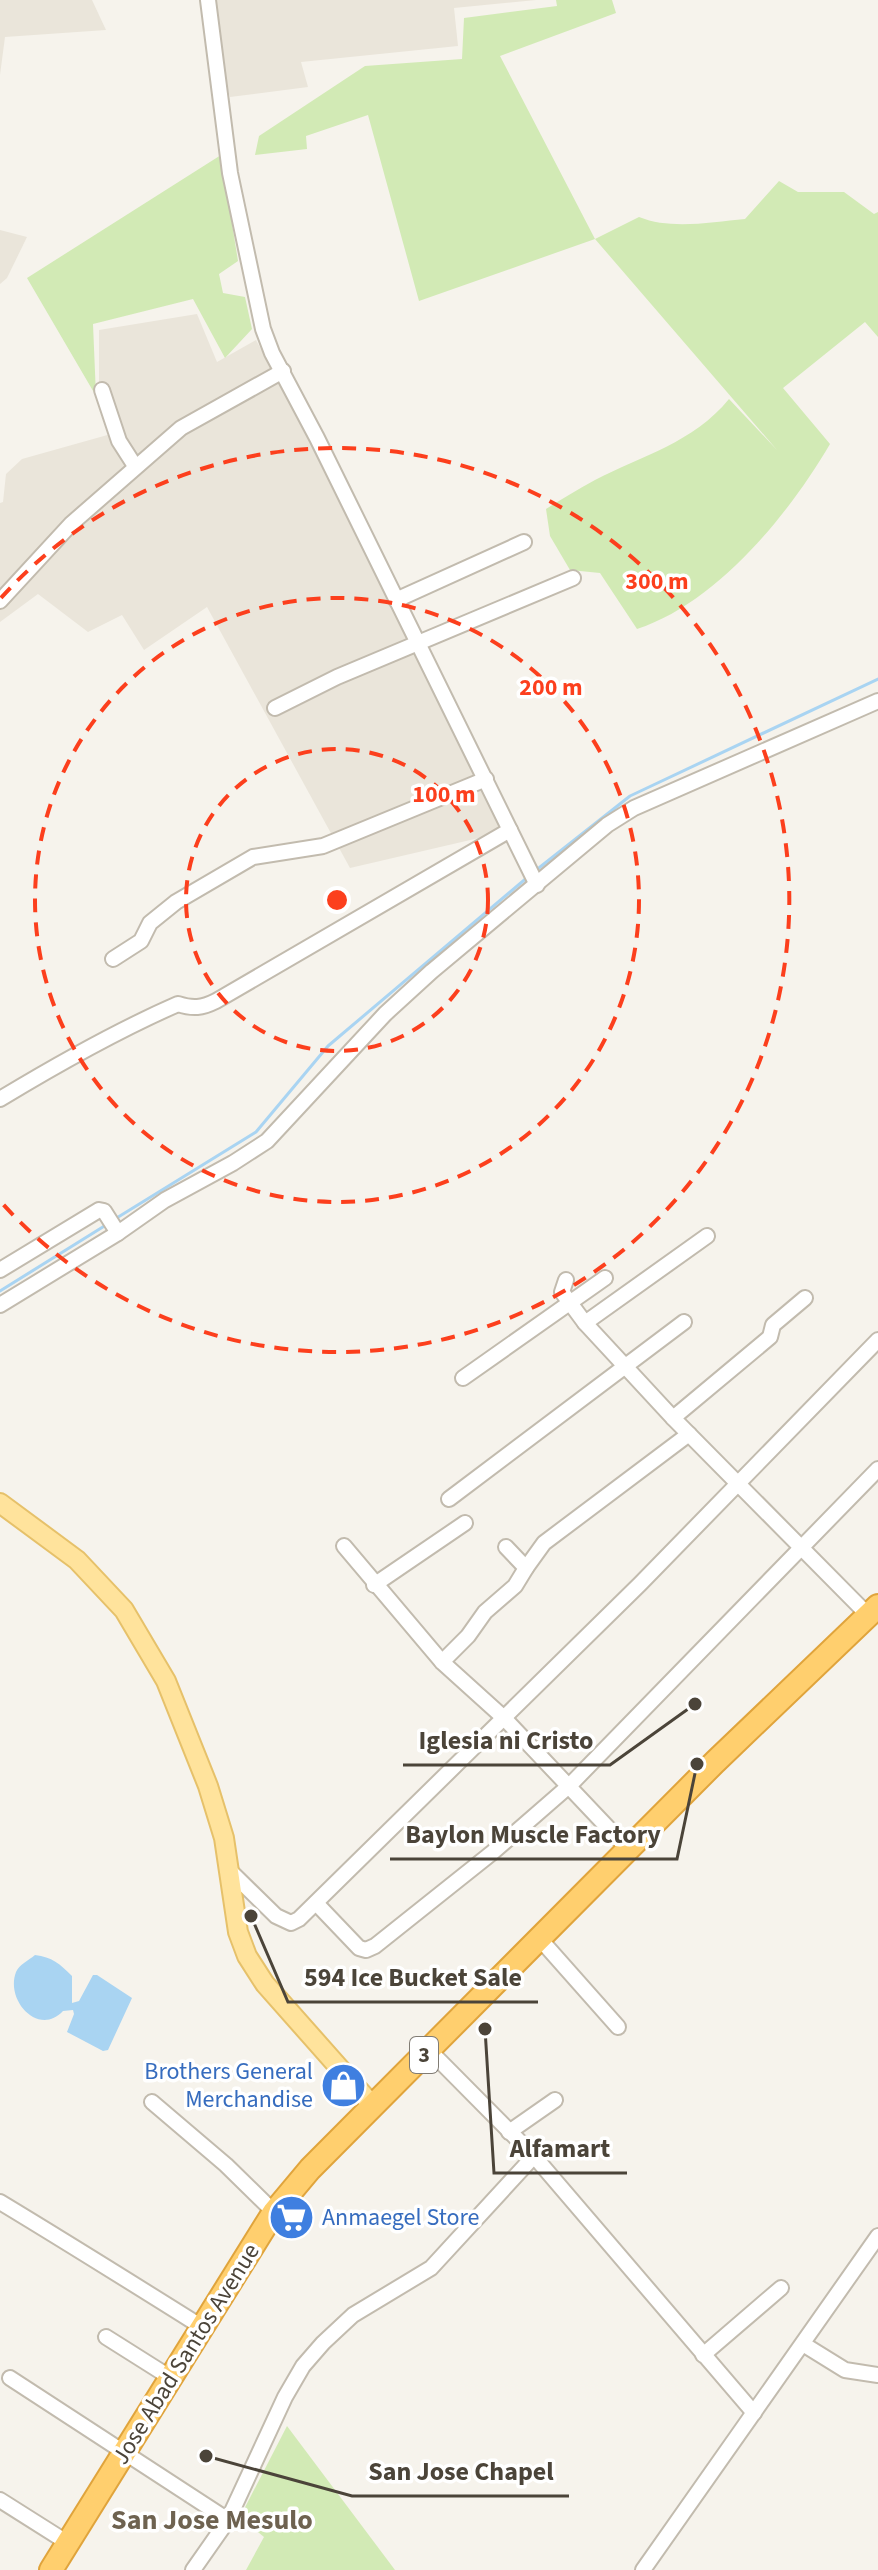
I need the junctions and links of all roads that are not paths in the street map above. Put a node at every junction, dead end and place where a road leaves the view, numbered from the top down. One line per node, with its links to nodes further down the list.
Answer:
1 (208, 0): 2 (street)
2 (283, 371): 4 (street); 7 (street)
3 (102, 390): 4 (street)
4 (135, 466): 8 (street)
5 (524, 542): 7 (street)
6 (573, 578): 9 (street)
7 (396, 600): 9 (street)
8 (0, 601)
9 (418, 642): 11 (street); 12 (street)
10 (878, 701): 14 (street)
11 (275, 708)
12 (486, 779): 13 (street); 15 (street)
13 (510, 830): 14 (street); 16 (street)
14 (536, 883): 17 (street)
15 (113, 959)
16 (0, 1099)
17 (114, 1226): 19 (street); 24 (street)
18 (707, 1236): 26 (street)
19 (0, 1270)
20 (605, 1278): 23 (street)
21 (566, 1280): 23 (street)
22 (805, 1298): 30 (street)
23 (569, 1302): 26 (street); 29 (street)
24 (0, 1305)
25 (684, 1322): 28 (street)
26 (585, 1323): 28 (street)
27 (878, 1340): 33 (street)
28 (625, 1367): 30 (street); 34 (street)
29 (463, 1378)
30 (673, 1418): 31 (street)
31 (689, 1434): 33 (street); 40 (street)
32 (878, 1469): 39 (street)
33 (739, 1485): 39 (street); 44 (street)
34 (449, 1499)
35 (0, 1503): 47 (main road)
36 (465, 1523): 41 (street)
37 (344, 1546): 41 (street)
38 (506, 1547): 40 (street)
39 (801, 1547): 42 (street); 45 (street)
40 (526, 1568): 43 (street)
41 (374, 1585): 43 (street)
42 (873, 1611): 46 (highway, Jose Abad Santos Avenue / 3)
43 (442, 1662): 44 (street)
44 (504, 1718): 45 (street); 48 (street)
45 (570, 1785): 46 (street); 48 (street)
46 (629, 1850): 49 (highway, Jose Abad Santos Avenue / 3)
47 (229, 1870): 48 (street); 54 (main road)
48 (316, 1903)
49 (540, 1939): 50 (street); 51 (highway, Jose Abad Santos Avenue / 3)
50 (618, 2027)
51 (429, 2050): 54 (highway, Jose Abad Santos Avenue / 3); 55 (street)
52 (555, 2100): 55 (street)
53 (152, 2102): 58 (street)
54 (373, 2106): 58 (highway, Jose Abad Santos Avenue / 3)
55 (509, 2132): 56 (street)
56 (534, 2156): 64 (street); 71 (street)
57 (0, 2202): 61 (street)
58 (274, 2212): 61 (highway, Jose Abad Santos Avenue / 3)
59 (878, 2236): 63 (street)
60 (781, 2288): 64 (street)
61 (202, 2327): 67 (highway, Jose Abad Santos Avenue / 3)
62 (106, 2337): 67 (street)
63 (803, 2344): 65 (street); 68 (street)
64 (703, 2355): 68 (street)
65 (878, 2375)
66 (10, 2378): 69 (street)
67 (171, 2378): 69 (highway, Jose Abad Santos Avenue / 3)
68 (754, 2413): 75 (street)
69 (126, 2451): 71 (street); 72 (highway, Jose Abad Santos Avenue / 3)
70 (0, 2500): 72 (street)
71 (228, 2520): 74 (street)
72 (68, 2543): 73 (highway, Jose Abad Santos Avenue / 3)
73 (51, 2570)
74 (193, 2570)
75 (643, 2570)

